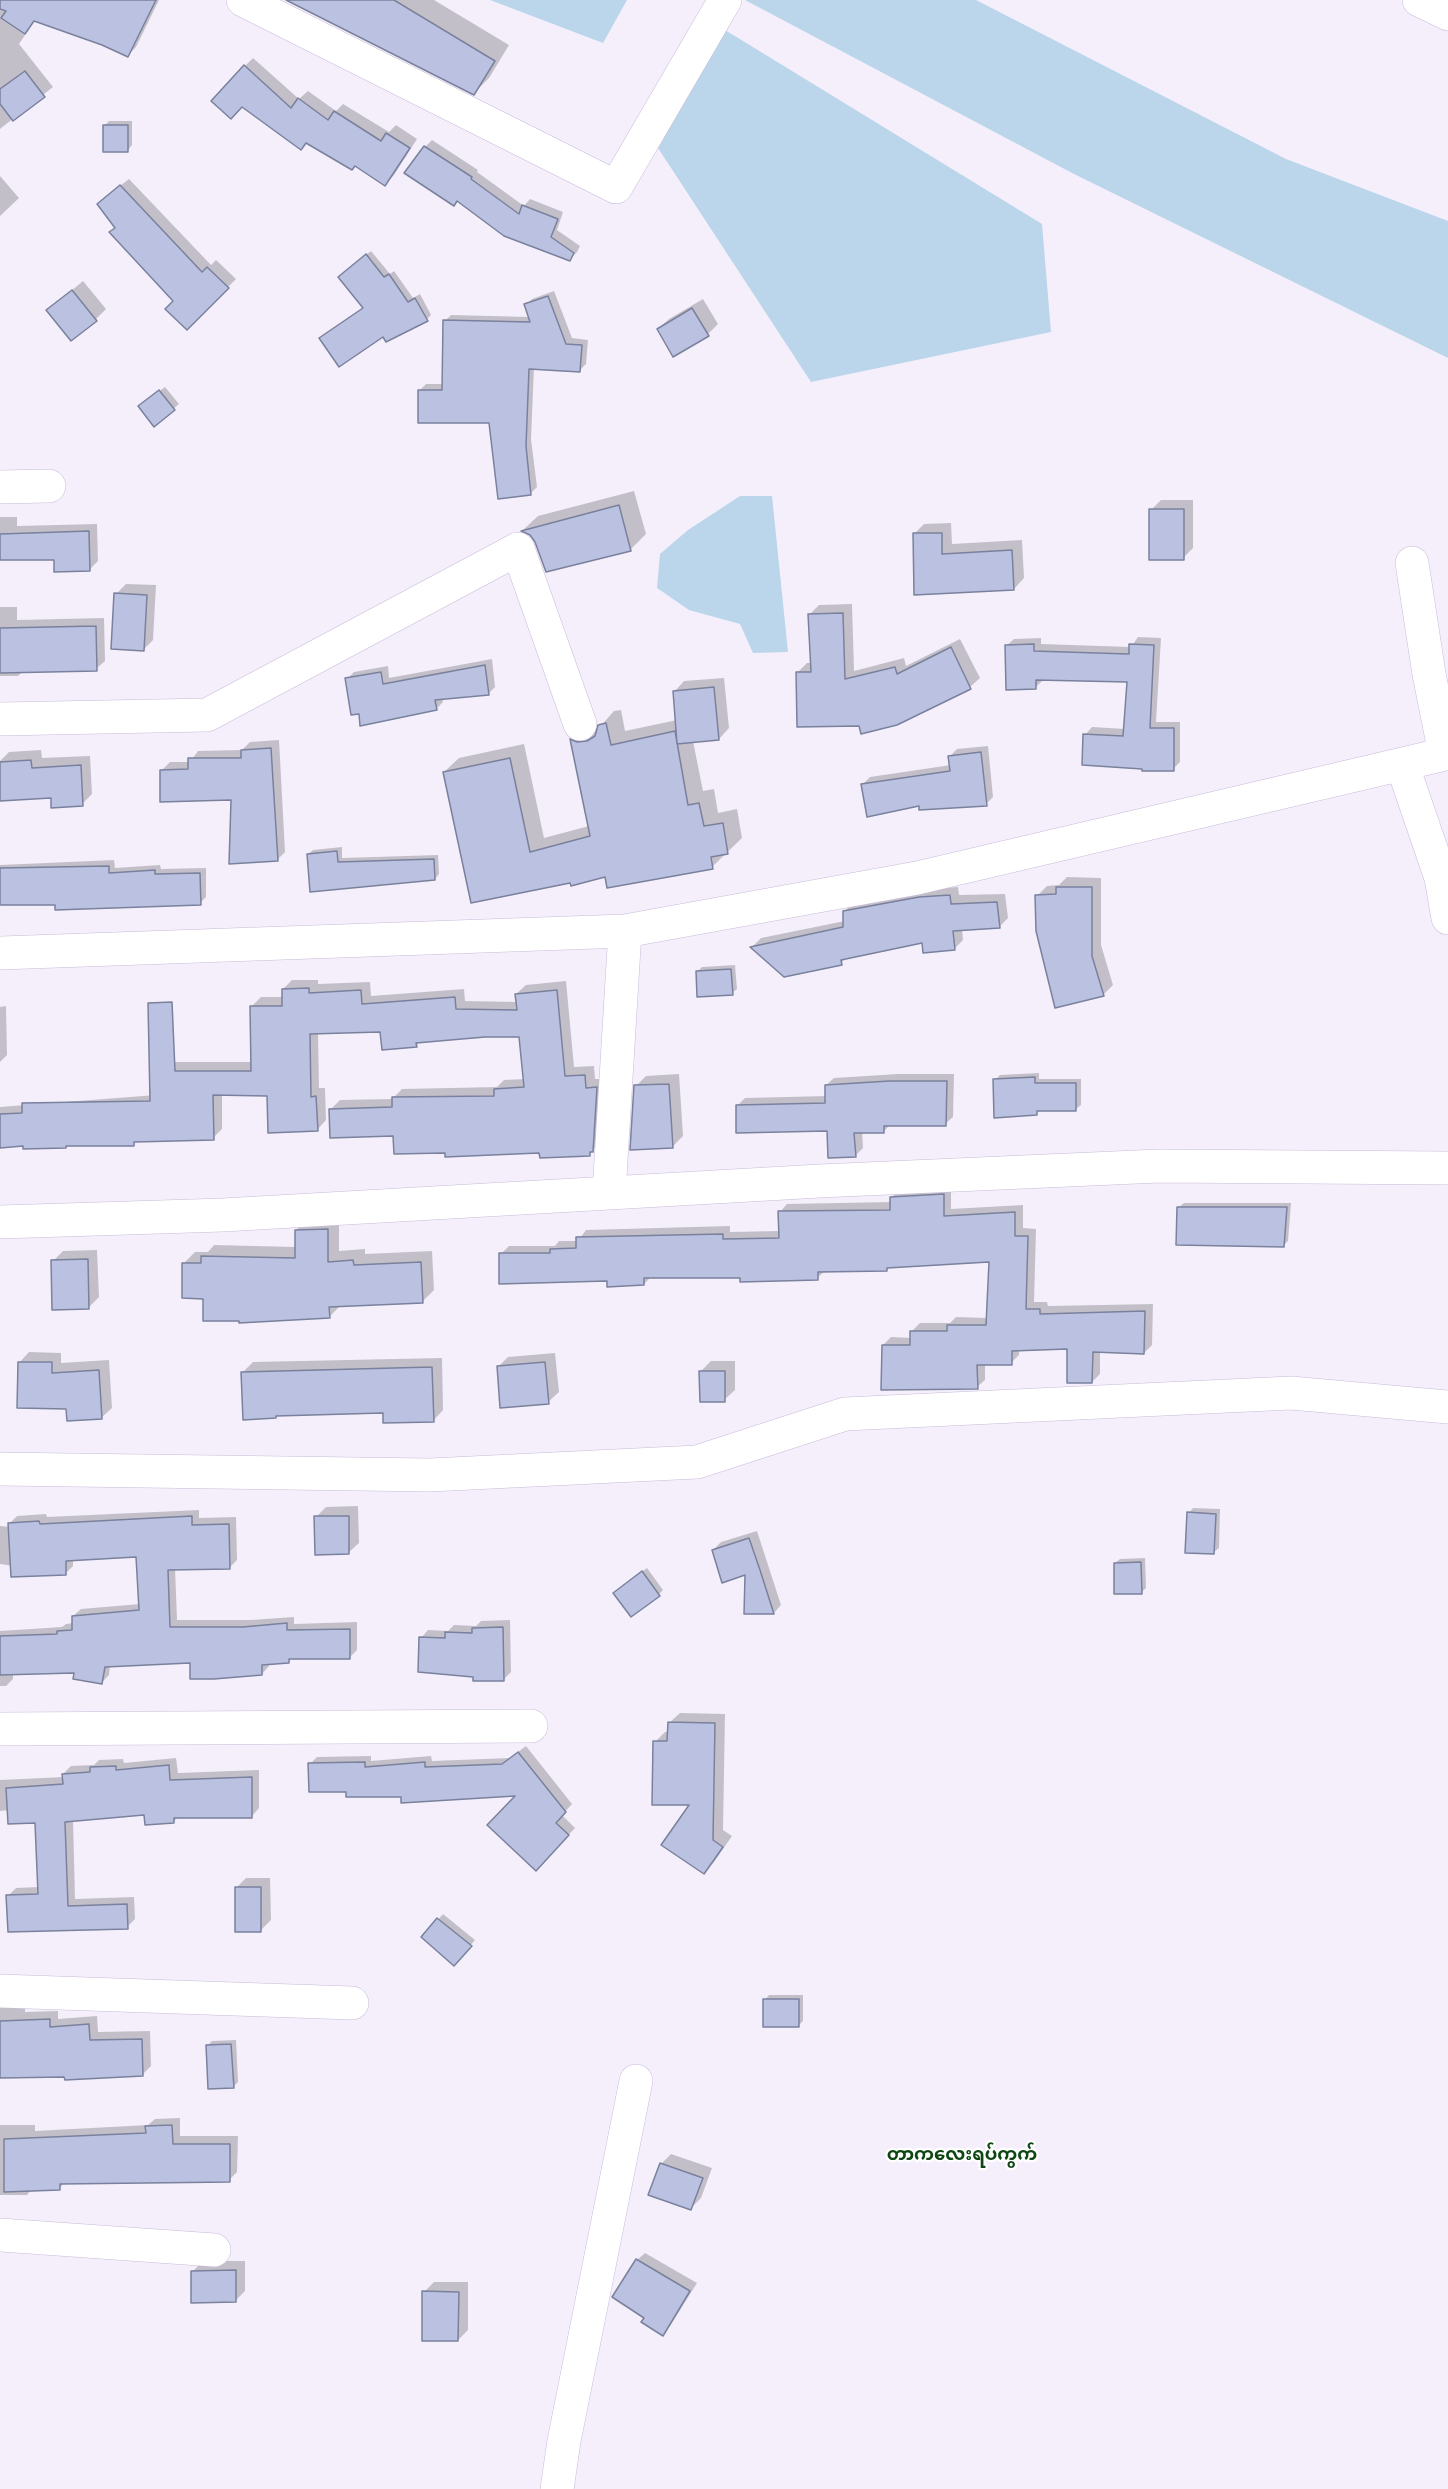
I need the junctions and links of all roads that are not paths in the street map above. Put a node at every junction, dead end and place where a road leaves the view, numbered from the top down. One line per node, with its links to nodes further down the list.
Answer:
1 (243, 0): 2 (street)
2 (725, 0)
3 (1419, 0): 4 (street)
4 (1448, 14)
5 (49, 486): 6 (street)
6 (0, 487)
7 (1412, 563): 10 (street)
8 (0, 719): 9 (street)
9 (580, 724)
10 (1402, 764): 11 (street); 12 (street)
11 (1448, 918)
12 (625, 931): 13 (street); 15 (street)
13 (0, 953)
14 (1448, 1168): 15 (street)
15 (609, 1193): 16 (street)
16 (0, 1222)
17 (1448, 1407): 18 (street)
18 (0, 1469)
19 (531, 1726): 20 (street)
20 (0, 1729)
21 (0, 1991): 22 (street)
22 (352, 2003)
23 (636, 2081): 26 (street)
24 (0, 2235): 25 (street)
25 (214, 2250)
26 (557, 2489)

